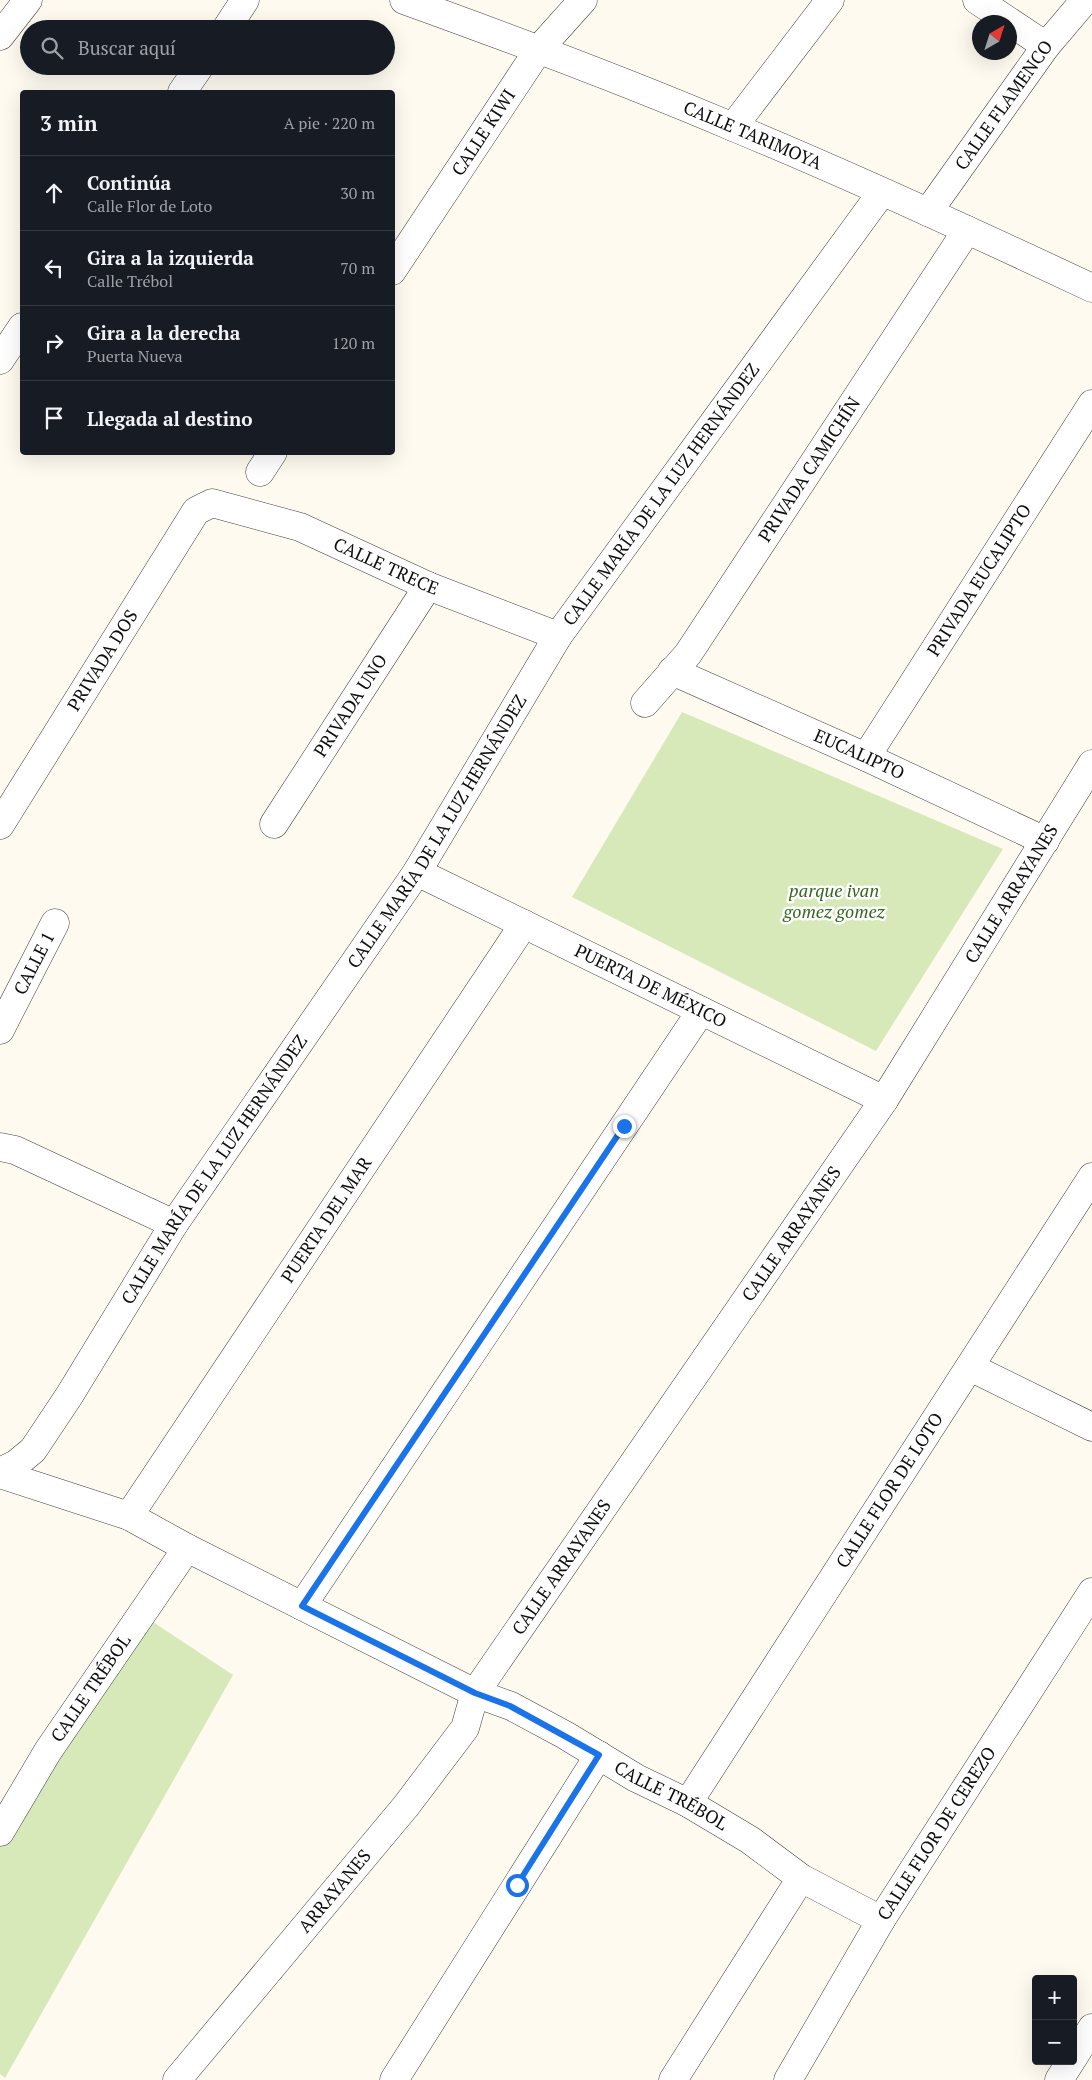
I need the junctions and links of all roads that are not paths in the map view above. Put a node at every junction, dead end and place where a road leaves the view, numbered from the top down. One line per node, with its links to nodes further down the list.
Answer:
1 (28, 0): 9 (street)
2 (245, 0): 8 (street)
3 (404, 0): 11 (street, CALLE TARIMOYA)
4 (583, 0): 11 (street, CALLE KIWI)
5 (830, 0): 14 (street)
6 (977, 0): 10 (street)
7 (1085, 0): 10 (street, CALLE FLAMENCO)
8 (232, 20)
9 (0, 36)
10 (1046, 46): 16 (street, CALLE FLAMENCO)
11 (539, 49): 14 (street, CALLE TARIMOYA); 18 (street, CALLE KIWI)
12 (194, 75): 13 (street)
13 (183, 90)
14 (733, 126): 15 (street, CALLE TARIMOYA)
15 (882, 192): 16 (street, CALLE TARIMOYA); 25 (street, CALLE MARÍA DE LA LUZ HERNÁNDEZ)
16 (928, 212): 17 (street, CALLE TARIMOYA)
17 (968, 230): 19 (street, CALLE TARIMOYA); 26 (street, PRIVADA CAMICHÍN)
18 (395, 266)
19 (1092, 288)
20 (20, 330): 21 (street)
21 (0, 360)
22 (1092, 404): 28 (street, PRIVADA EUCALIPTO)
23 (212, 503): 24 (street, CALLE TRECE); 31 (street, PRIVADA DOS)
24 (428, 586): 25 (street, CALLE TRECE); 30 (street, PRIVADA UNO)
25 (558, 636): 33 (street, CALLE MARÍA DE LA LUZ HERNÁNDEZ)
26 (672, 671): 27 (street, PRIVADA CAMICHÍN); 28 (street, EUCALIPTO)
27 (645, 704)
28 (866, 757): 32 (street, EUCALIPTO)
29 (1092, 764): 32 (street, CALLE ARRAYANES)
30 (274, 824)
31 (0, 825)
32 (1045, 841): 38 (street, CALLE ARRAYANES)
33 (417, 872): 35 (street, PUERTA DE MÉXICO); 41 (street, CALLE MARÍA DE LA LUZ HERNÁNDEZ)
34 (55, 923): 37 (street, CALLE 1)
35 (524, 924): 36 (street, PUERTA DE MÉXICO); 45 (street, PUERTA DEL MAR)
36 (701, 1011): 38 (street, PUERTA DE MÉXICO); 48 (street)
37 (0, 1030)
38 (884, 1100): 49 (street, CALLE ARRAYANES)
39 (0, 1147): 41 (street)
40 (1092, 1176): 42 (street, CALLE FLOR DE LOTO)
41 (174, 1224): 44 (street, CALLE MARÍA DE LA LUZ HERNÁNDEZ)
42 (970, 1367): 43 (street); 51 (street, CALLE FLOR DE LOTO)
43 (1092, 1427)
44 (0, 1473): 45 (street, CALLE TRÉBOL)
45 (129, 1516): 46 (street, CALLE TRÉBOL)
46 (187, 1548): 48 (street, CALLE TRÉBOL); 52 (street, CALLE TRÉBOL)
47 (1092, 1592): 54 (street, CALLE FLOR DE CEREZO)
48 (302, 1606): 49 (street, CALLE TRÉBOL)
49 (475, 1693): 50 (street, CALLE TRÉBOL); 58 (street, ARRAYANES)
50 (599, 1755): 51 (street, CALLE TRÉBOL); 59 (street)
51 (688, 1803): 53 (street, CALLE TRÉBOL)
52 (0, 1832)
53 (801, 1878): 54 (street, CALLE TRÉBOL); 60 (street)
54 (882, 1920): 61 (street, CALLE FLOR DE CEREZO)
55 (1092, 2028): 56 (street)
56 (1077, 2052)
57 (1068, 2065): 62 (street)
58 (177, 2080)
59 (394, 2080)
60 (673, 2080)
61 (788, 2080)
62 (1059, 2080)

